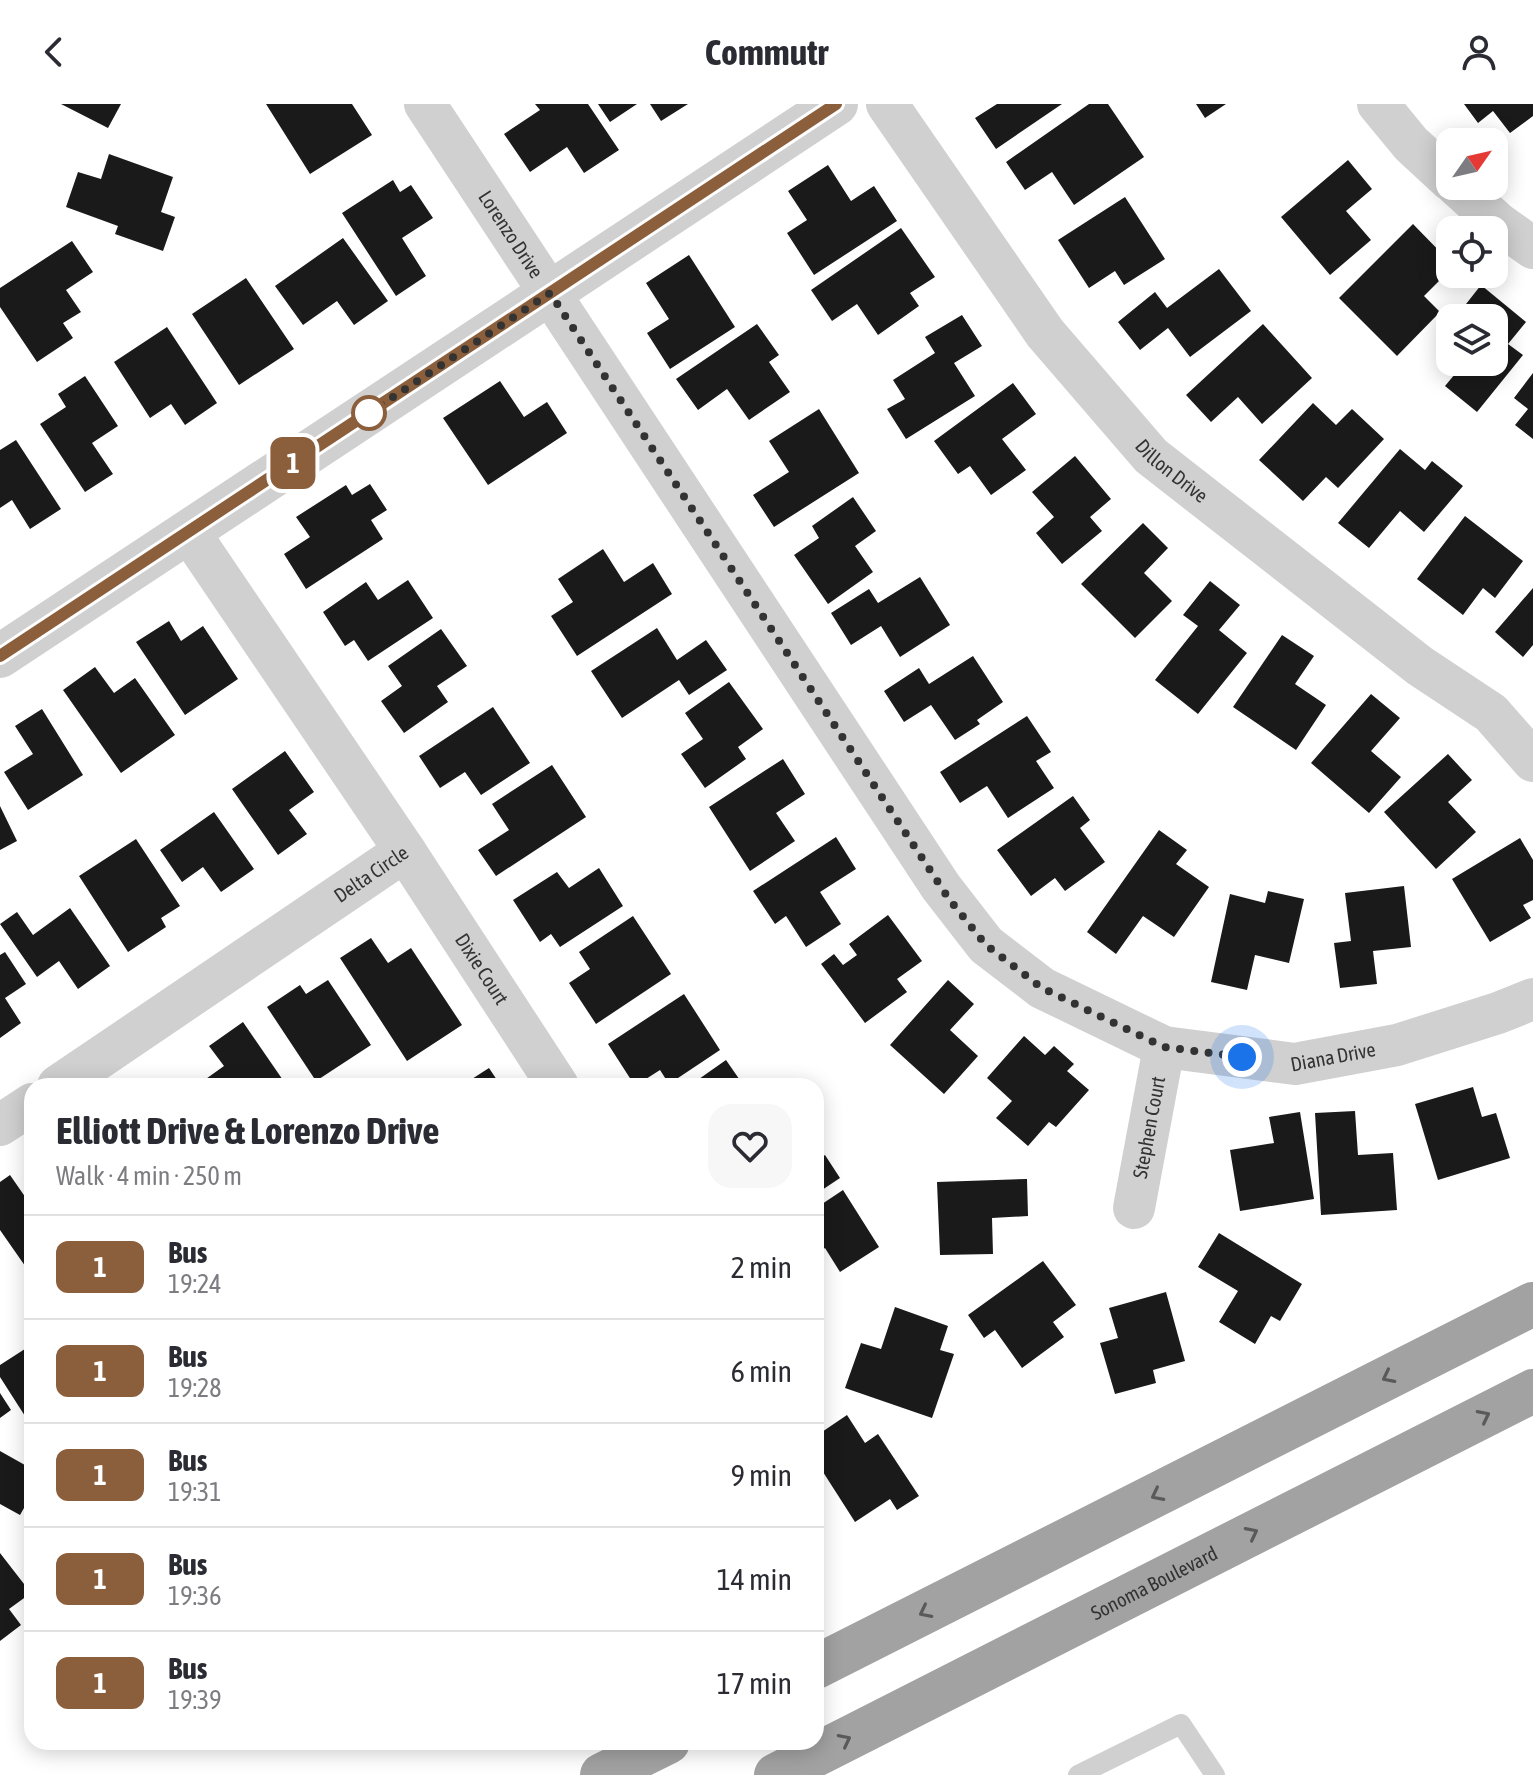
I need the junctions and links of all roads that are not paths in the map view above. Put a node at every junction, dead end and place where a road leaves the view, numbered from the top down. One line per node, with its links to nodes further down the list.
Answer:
1 (425, 104): 8 (street, Lorenzo Drive)
2 (836, 104): 8 (street)
3 (887, 104): 11 (street, Dillon Drive)
4 (1378, 104): 5 (street)
5 (1436, 167)
6 (1473, 200): 7 (street)
7 (1533, 248)
8 (550, 293): 9 (street); 13 (street, Lorenzo Drive)
9 (189, 532): 10 (street); 12 (street, Delta Circle)
10 (0, 656)
11 (1533, 761)
12 (405, 851): 16 (street, Delta Circle); 17 (street, Dixie Court)
13 (941, 887): 15 (street, Diana Drive)
14 (1533, 999): 15 (street, Diana Drive)
15 (1164, 1047): 20 (street, Stephen Court)
16 (70, 1078)
17 (553, 1078)
18 (24, 1109): 19 (street)
19 (0, 1125)
20 (1134, 1208)
21 (1533, 1304): 23 (highway, one-way to 23)
22 (1533, 1391): 26 (highway, Sonoma Boulevard, one-way to 22)
23 (824, 1663)
24 (652, 1750): 25 (highway)
25 (602, 1775)
26 (776, 1775)
27 (1078, 1775): 28 (lane)
28 (1215, 1775)

